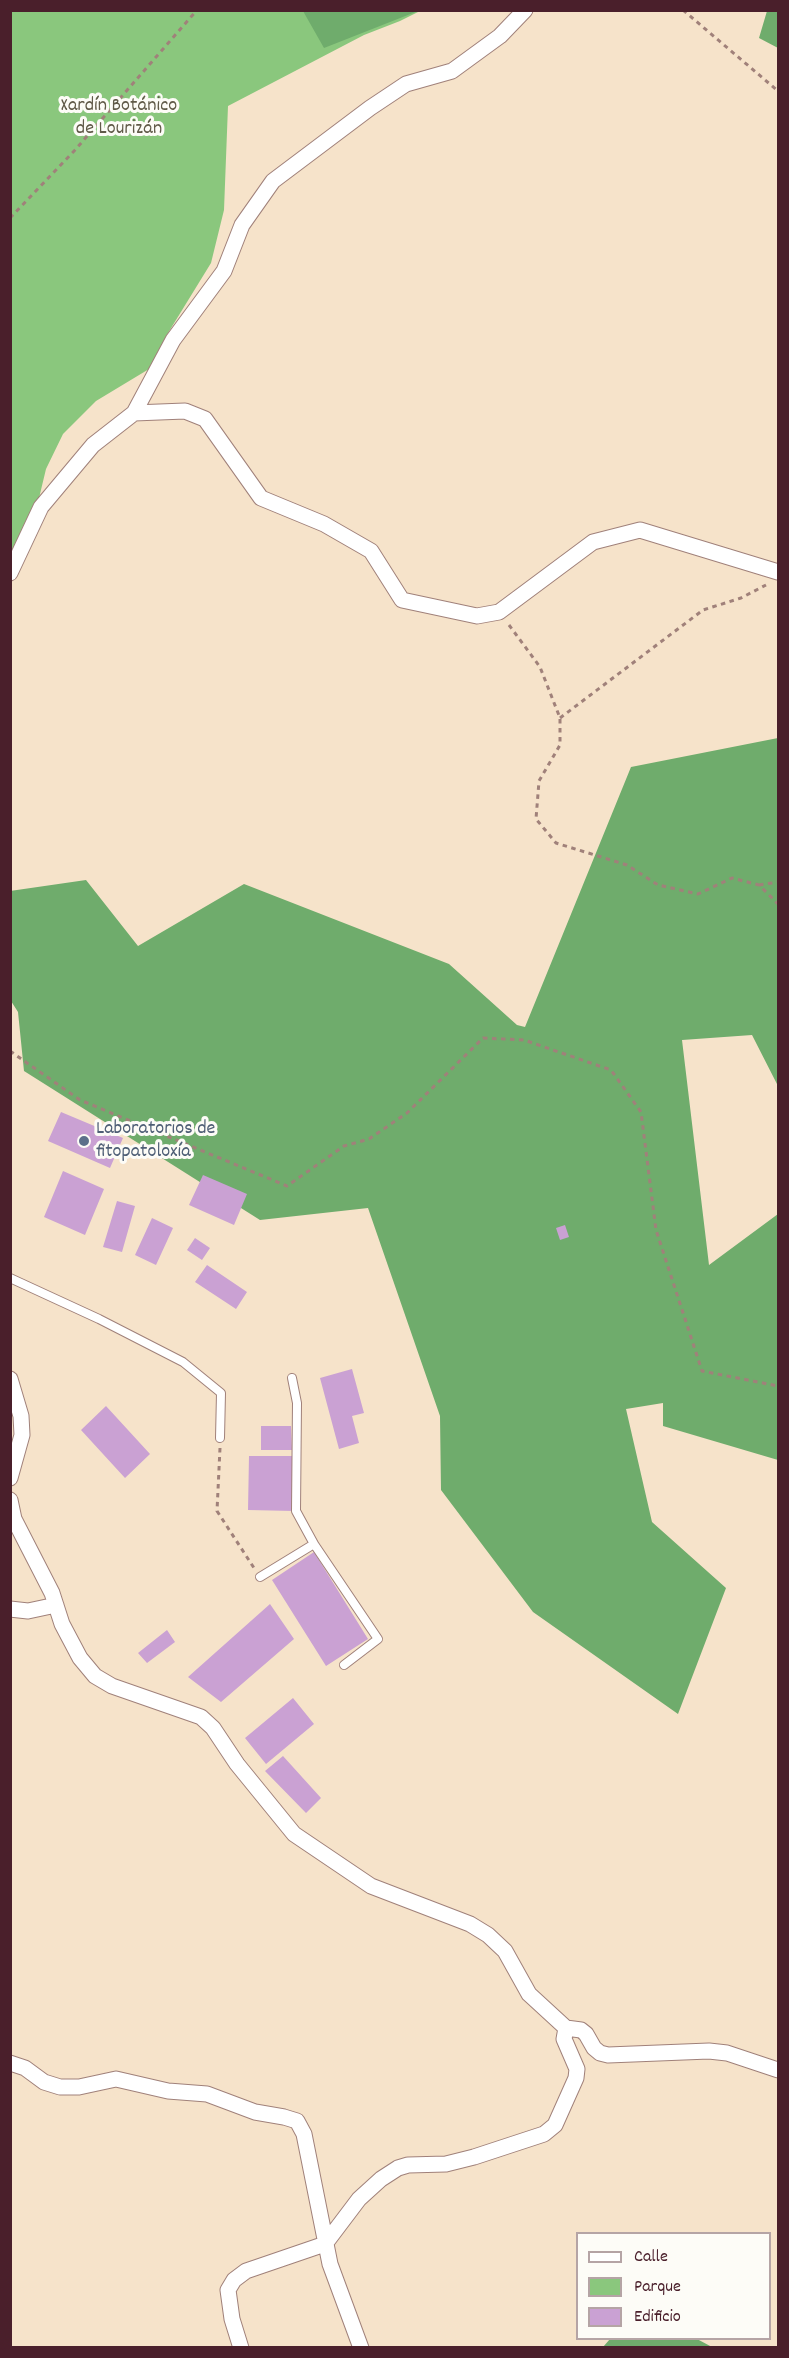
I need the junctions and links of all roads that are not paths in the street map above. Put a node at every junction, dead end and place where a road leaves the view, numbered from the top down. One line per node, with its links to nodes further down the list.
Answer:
1 (525, 10): 2 (street)
2 (134, 413): 3 (street); 4 (street)
3 (10, 573)
4 (776, 576)
5 (10, 1278): 8 (lane)
6 (292, 1378): 11 (lane)
7 (10, 1379): 9 (street)
8 (220, 1438)
9 (10, 1478)
10 (10, 1500): 13 (street)
11 (314, 1544): 12 (lane); 17 (lane)
12 (260, 1577)
13 (56, 1605): 15 (street); 18 (street)
14 (10, 1609): 15 (street)
15 (28, 1611): 16 (street)
16 (10, 1618)
17 (344, 1665)
18 (566, 2028): 20 (street); 21 (street)
19 (10, 2063): 21 (street)
20 (778, 2070)
21 (325, 2244): 22 (street); 23 (street)
22 (241, 2348)
23 (362, 2348)

